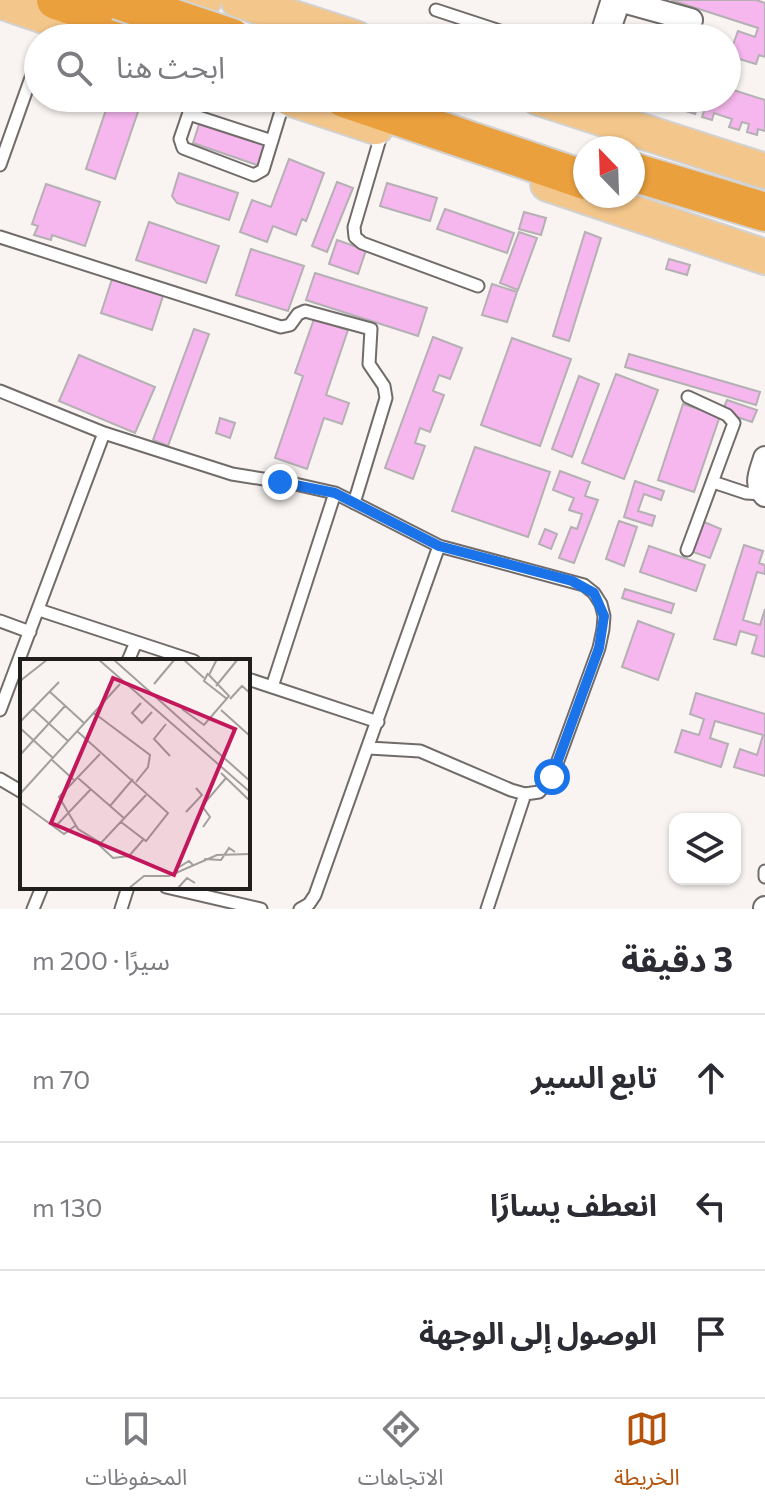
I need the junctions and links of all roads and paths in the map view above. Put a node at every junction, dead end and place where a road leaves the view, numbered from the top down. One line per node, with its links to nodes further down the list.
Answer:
1 (118, 0): 13 (highway, bridge)
2 (204, 0): 12 (main road)
3 (238, 0): 14 (main road)
4 (607, 0): 16 (lane)
5 (619, 0): 9 (street); 17 (street)
6 (0, 1): 8 (main road)
7 (436, 10): 15 (lane)
8 (52, 16): 10 (main road); 11 (highway)
9 (691, 20)
10 (73, 24)
11 (94, 24)
12 (181, 24)
13 (190, 24)
14 (312, 24)
15 (478, 24)
16 (599, 24)
17 (611, 24)
18 (24, 97): 28 (lane)
19 (282, 112): 26 (lane)
20 (330, 112): 25 (main road)
21 (385, 112): 30 (highway)
22 (454, 112): 27 (highway)
23 (603, 112): 29 (main road)
24 (189, 114): 26 (lane); 26 (lane)
25 (383, 129): 36 (main road); 37 (lane)
26 (272, 141)
27 (573, 152)
28 (0, 165)
29 (765, 171)
30 (573, 176)
31 (645, 176): 33 (highway)
32 (645, 200): 34 (highway)
33 (765, 212)
34 (765, 236)
35 (0, 237): 45 (lane)
36 (765, 257)
37 (478, 286)
38 (0, 391): 40 (lane)
39 (688, 397): 42 (lane)
40 (104, 433): 43 (lane); 48 (lane)
41 (765, 458): 44 (street)
42 (713, 482): 44 (lane); 47 (lane)
43 (335, 493): 45 (lane); 55 (lane)
44 (764, 495)
45 (354, 503): 46 (lane)
46 (439, 546): 57 (lane); 61 (lane)
47 (687, 550)
48 (39, 610): 50 (lane); 51 (lane)
49 (0, 621): 50 (lane)
50 (30, 632): 56 (lane)
51 (136, 642): 52 (lane); 53 (lane)
52 (129, 659)
53 (188, 659)
54 (250, 680): 55 (lane)
55 (272, 687): 57 (lane)
56 (0, 710)
57 (378, 722): 58 (lane)
58 (369, 748): 61 (lane); 68 (lane)
59 (0, 779): 60 (lane)
60 (20, 791)
61 (525, 794): 69 (lane)
62 (41, 889): 65 (lane)
63 (127, 889): 66 (lane)
64 (175, 889): 67 (lane)
65 (33, 909)
66 (121, 909)
67 (261, 909)
68 (300, 909)
69 (487, 909)

